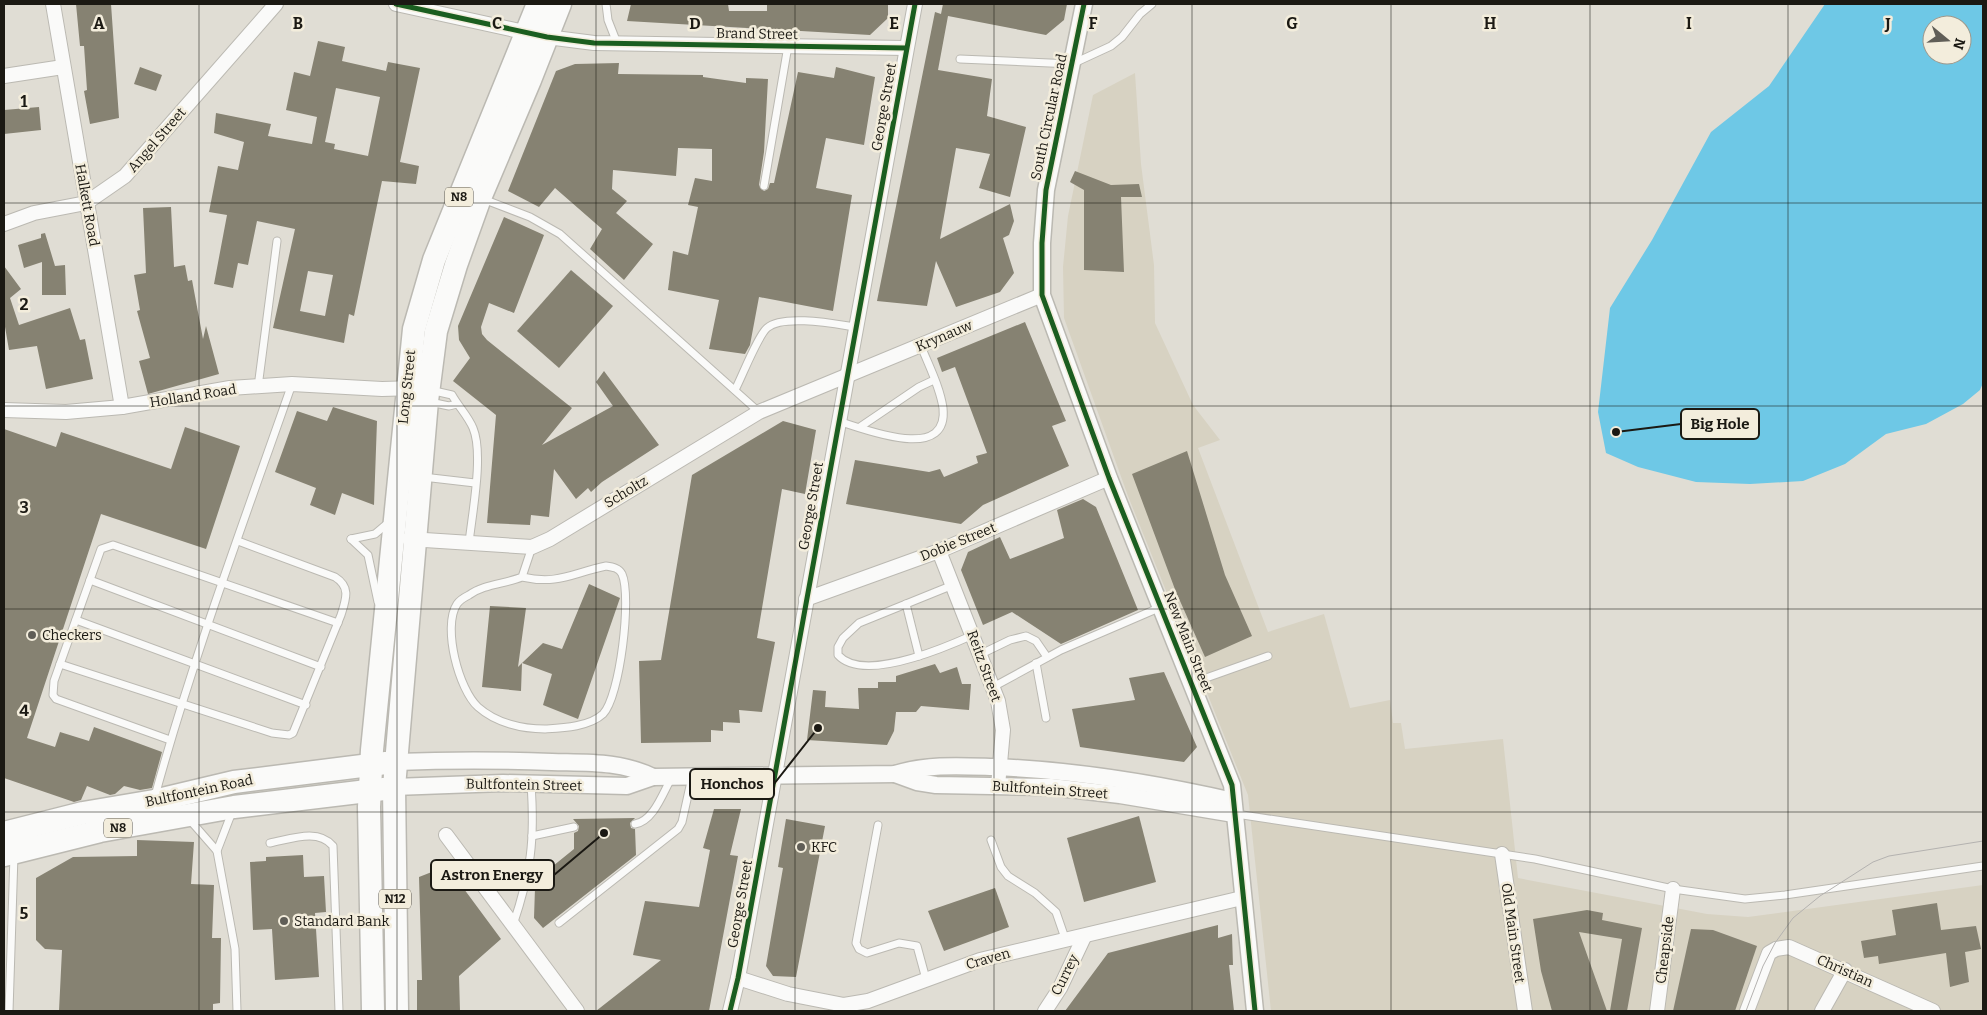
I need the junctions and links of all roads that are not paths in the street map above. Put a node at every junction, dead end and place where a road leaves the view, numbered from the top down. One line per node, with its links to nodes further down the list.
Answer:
1 (53, 4): 16 (street, Halkett Road)
2 (276, 4): 20 (street, Angel Street)
3 (538, 4): 10 (highway, Long Street / N8)
4 (560, 4): 10 (highway, Long Street / N8)
5 (606, 4): 11 (lane)
6 (915, 4): 13 (street, George Street)
7 (1084, 4): 15 (street, South Circular Road)
8 (1152, 4): 15 (lane)
9 (405, 5): 10 (street, Brand Street)
10 (537, 34): 11 (street, Brand Street); 19 (highway, Long Street / N8); 31 (highway, Long Street / N8)
11 (617, 43): 12 (street, Brand Street)
12 (788, 46): 13 (street, Brand Street); 18 (lane)
13 (906, 48): 24 (street, George Street)
14 (960, 59): 15 (lane)
15 (1072, 64): 23 (street, South Circular Road)
16 (63, 67): 17 (street); 20 (street, Halkett Road)
17 (4, 76)
18 (764, 186)
19 (480, 198): 30 (lane); 31 (highway, Long Street / N8)
20 (86, 203): 21 (street, Angel Street); 33 (street, Halkett Road)
21 (4, 224)
22 (278, 241): 29 (lane)
23 (1042, 295): 25 (street, Krynauw); 39 (street, New Main Street)
24 (855, 327): 26 (street, George Street); 30 (lane)
25 (921, 346): 26 (street, Krynauw); 27 (lane)
26 (846, 378): 35 (street, Scholtz); 36 (street, George Street)
27 (934, 380): 37 (lane); 37 (lane)
28 (292, 384): 29 (street, Holland Road); 31 (street, Holland Road); 44 (lane)
29 (258, 386): 33 (street, Holland Road)
30 (736, 390): 35 (lane)
31 (417, 394): 32 (lane); 32 (lane); 38 (highway, Long Street / N8); 41 (highway, Long Street / N8)
32 (457, 404): 40 (lane)
33 (122, 407): 34 (street, Holland Road)
34 (4, 410)
35 (759, 412): 46 (street, Scholtz)
36 (838, 421): 37 (lane); 52 (street, George Street)
37 (860, 427)
38 (421, 477): 40 (lane); 43 (highway, Long Street / N8)
39 (1109, 478): 47 (street, Dobie Street); 54 (street, New Main Street)
40 (475, 483): 45 (lane)
41 (396, 507): 42 (highway, Long Street / N8); 58 (lane)
42 (393, 537): 43 (street, Scholtz); 58 (highway, Long Street / N8)
43 (415, 540): 45 (street, Scholtz); 74 (highway, Long Street / N8)
44 (238, 541): 51 (lane); 56 (lane)
45 (469, 543): 46 (street, Scholtz)
46 (532, 547): 48 (lane)
47 (939, 550): 50 (street, Reitz Street); 52 (street, Dobie Street)
48 (522, 577): 48 (lane)
49 (90, 580): 51 (lane); 55 (lane); 57 (lane)
50 (953, 584): 53 (lane); 59 (street, Reitz Street)
51 (222, 585): 56 (lane); 57 (lane)
52 (806, 599): 81 (street, George Street)
53 (906, 604): 61 (lane); 61 (lane)
54 (1161, 606): 63 (lane); 68 (street, New Main Street)
55 (76, 620): 64 (lane); 65 (lane)
56 (338, 623): 67 (lane)
57 (209, 624): 64 (lane); 67 (lane)
58 (383, 625): 75 (highway, Long Street / N8)
59 (974, 635): 60 (street, Reitz Street); 61 (lane)
60 (981, 654): 63 (lane); 69 (street, Reitz Street)
61 (919, 656)
62 (1268, 656): 68 (lane)
63 (1047, 658): 66 (lane)
64 (196, 663): 70 (lane); 71 (lane)
65 (60, 664): 70 (lane); 73 (lane)
66 (1036, 664): 69 (lane); 72 (lane)
67 (321, 667): 71 (lane)
68 (1192, 683): 88 (street, New Main Street)
69 (993, 686): 76 (street, Reitz Street)
70 (182, 705): 71 (lane); 73 (lane)
71 (306, 705)
72 (1046, 718)
73 (170, 740): 86 (lane)
74 (396, 762): 75 (highway, Bultfontein Road / N8); 78 (street, Bultfontein Street); 84 (highway, Long Street / N8)
75 (371, 764): 85 (highway, Long Street / N8); 86 (highway, Bultfontein Road / N8)
76 (1000, 767): 77 (street, Bultfontein Street); 83 (street, Reitz Street); 88 (street, Bultfontein Street)
77 (895, 774): 81 (street, Bultfontein Street); 83 (street, Bultfontein Street)
78 (653, 777): 79 (street, Bultfontein Street); 82 (street, Bultfontein Street)
79 (672, 777): 80 (street, Bultfontein Street); 90 (lane)
80 (692, 777): 81 (street, Bultfontein Street); 103 (lane)
81 (774, 777): 109 (street, George Street)
82 (531, 784): 84 (street, Bultfontein Street); 94 (lane)
83 (998, 786): 88 (street, Bultfontein Street)
84 (394, 787): 85 (highway, Bultfontein Road / N8); 115 (highway, N12)
85 (370, 792): 87 (highway, Bultfontein Road / N8); 114 (highway, N12)
86 (154, 801): 95 (highway, Bultfontein Road / N8)
87 (234, 807): 89 (highway, Bultfontein Road / N8); 98 (lane)
88 (1234, 807): 99 (lane); 102 (street, New Main Street)
89 (187, 816): 95 (highway, Bultfontein Road / N8); 98 (lane)
90 (635, 824)
91 (878, 825): 110 (lane)
92 (574, 827): 94 (lane)
93 (446, 835): 104 (street)
94 (532, 836): 104 (lane)
95 (6, 840): 108 (lane)
96 (991, 840): 106 (lane)
97 (270, 843): 113 (lane)
98 (217, 851): 112 (lane)
99 (1502, 854): 101 (lane); 120 (street, Old Main Street)
100 (1983, 866): 101 (lane)
101 (1673, 889): 121 (street, Cheapside)
102 (1242, 898): 105 (street, Craven); 119 (street, New Main Street)
103 (560, 924)
104 (513, 925): 116 (street)
105 (1084, 937): 106 (street, Craven); 118 (street, Currey)
106 (1066, 941): 110 (street, Craven)
107 (1845, 970): 122 (street, Christian); 123 (street); 124 (street, Christian)
108 (7, 975): 111 (lane)
109 (738, 978): 110 (street, Craven); 117 (street, George Street)
110 (926, 980)
111 (9, 1011)
112 (237, 1011)
113 (339, 1011)
114 (373, 1011)
115 (397, 1011)
116 (577, 1011)
117 (730, 1011)
118 (1045, 1011)
119 (1255, 1011)
120 (1525, 1011)
121 (1658, 1011)
122 (1747, 1011)
123 (1822, 1011)
124 (1933, 1011)

